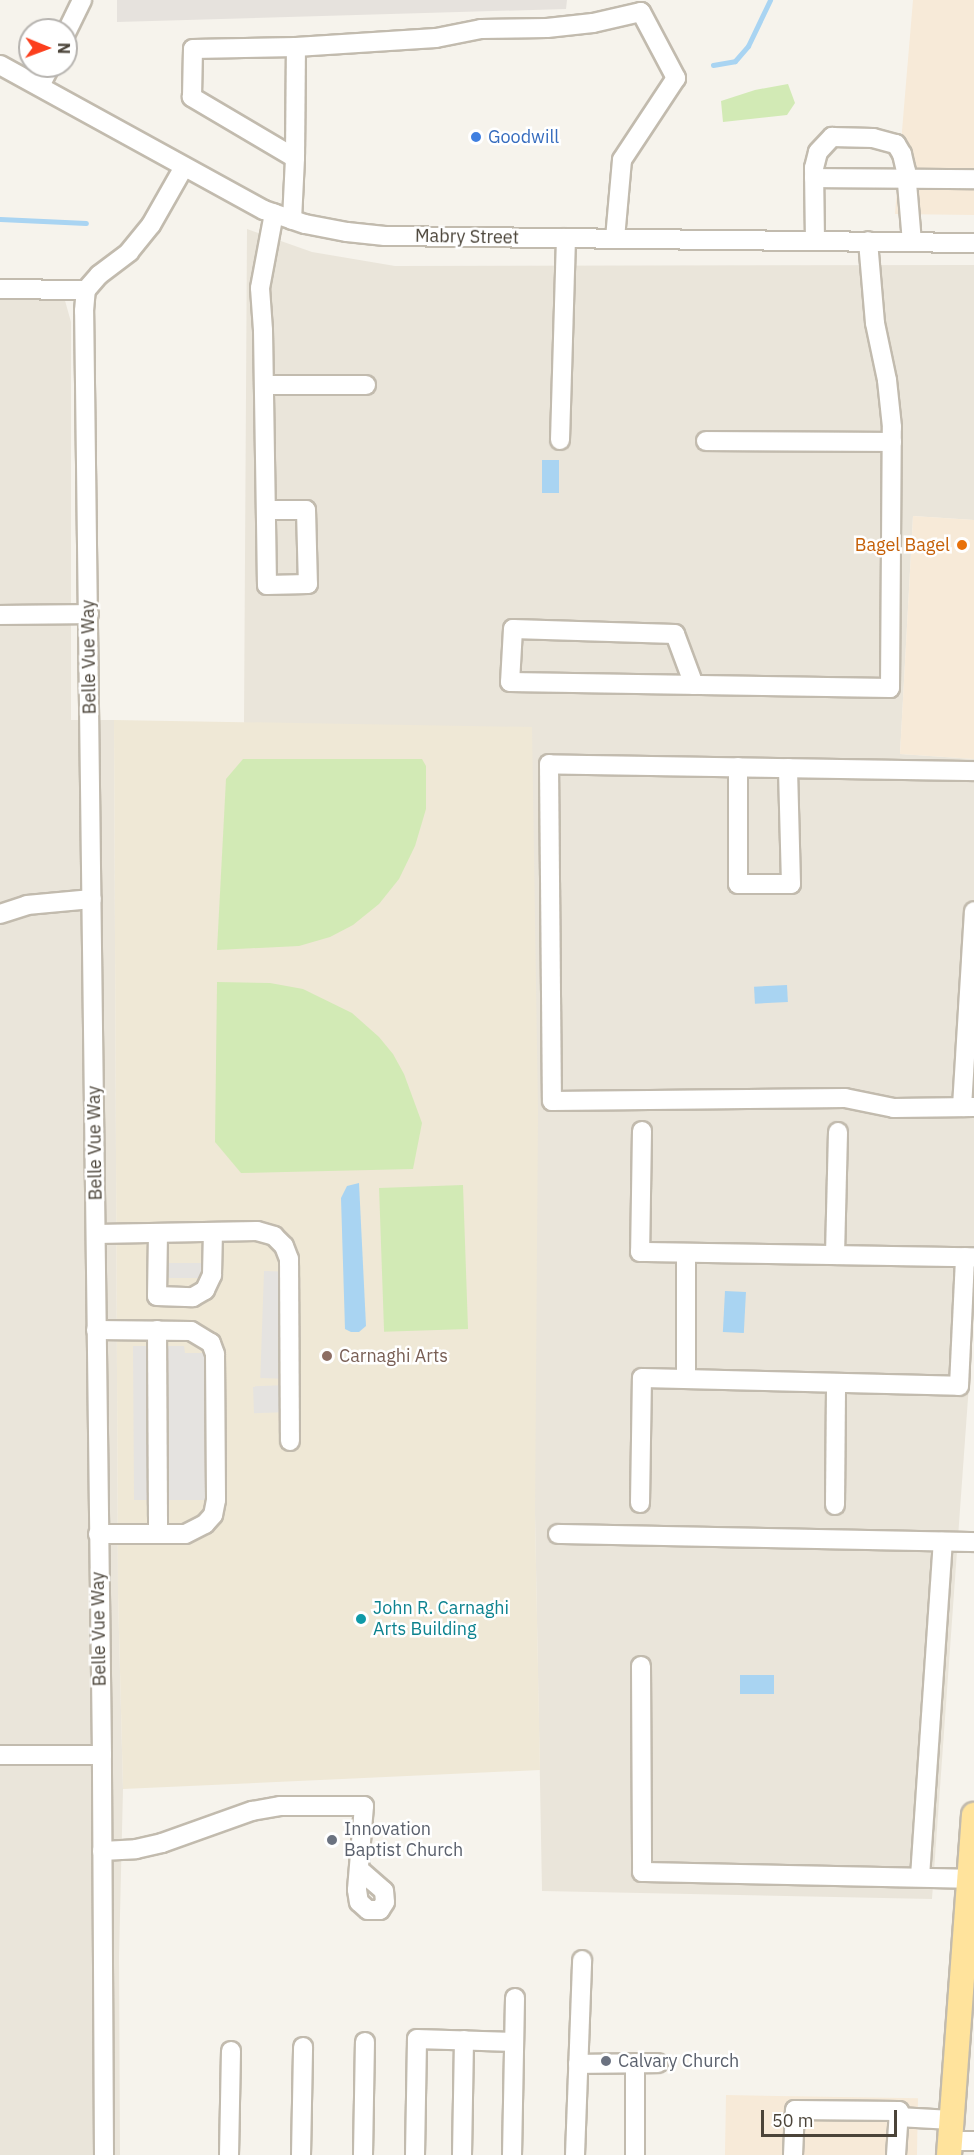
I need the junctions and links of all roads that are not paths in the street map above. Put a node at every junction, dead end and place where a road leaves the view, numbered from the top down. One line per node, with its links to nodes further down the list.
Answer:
1 (82, 0): 2 (street)
2 (73, 18)
3 (296, 46): 7 (street); 7 (street); 15 (street)
4 (0, 65): 6 (street, Mabry Street)
5 (44, 78): 6 (street)
6 (40, 86): 8 (street, Mabry Street)
7 (295, 158): 13 (street)
8 (184, 167): 12 (street, Mabry Street); 21 (street)
9 (814, 178): 10 (street); 10 (street); 16 (street)
10 (906, 179): 11 (street); 18 (street)
11 (974, 179)
12 (274, 213): 13 (street, Mabry Street); 22 (street)
13 (292, 220): 14 (street, Mabry Street)
14 (566, 238): 15 (street, Mabry Street); 24 (street)
15 (615, 239): 16 (street, Mabry Street)
16 (815, 241): 17 (street, Mabry Street)
17 (868, 242): 18 (street, Mabry Street); 26 (street)
18 (912, 242): 19 (street, Mabry Street)
19 (974, 243)
20 (0, 289): 21 (street)
21 (86, 290): 28 (street, Belle Vue Way)
22 (264, 385): 23 (street); 27 (street)
23 (366, 385)
24 (560, 440)
25 (706, 441): 26 (street)
26 (892, 442): 30 (street)
27 (266, 510): 27 (street)
28 (89, 614): 29 (street); 34 (street, Belle Vue Way)
29 (0, 615)
30 (694, 685): 30 (street)
31 (738, 767): 32 (street); 32 (street); 37 (street)
32 (788, 768): 33 (street)
33 (974, 771)
34 (92, 899): 36 (street); 42 (street, Belle Vue Way)
35 (974, 912): 37 (street)
36 (0, 914)
37 (968, 1107)
38 (642, 1131): 43 (street)
39 (838, 1132): 44 (street)
40 (213, 1232): 41 (street); 41 (street); 50 (street)
41 (158, 1233): 42 (street)
42 (96, 1234): 46 (street, Belle Vue Way)
43 (686, 1253): 44 (street); 48 (street)
44 (835, 1255): 45 (street)
45 (969, 1257): 49 (street)
46 (96, 1330): 47 (street); 53 (street, Belle Vue Way)
47 (157, 1330): 54 (street); 54 (street)
48 (686, 1379): 49 (street); 51 (street)
49 (836, 1383): 52 (street)
50 (290, 1442)
51 (640, 1503)
52 (835, 1504)
53 (98, 1534): 54 (street); 60 (street, Belle Vue Way)
54 (158, 1534)
55 (558, 1534): 56 (street)
56 (943, 1542): 57 (street); 64 (street)
57 (974, 1542)
58 (641, 1666): 64 (street)
59 (0, 1755): 60 (street)
60 (102, 1755): 62 (street, Belle Vue Way)
61 (974, 1815): 65 (main road)
62 (102, 1851): 63 (street); 80 (street, Belle Vue Way)
63 (359, 1869)
64 (920, 1877): 65 (street)
65 (969, 1878): 66 (main road)
66 (970, 1923): 68 (main road)
67 (582, 1960): 77 (street)
68 (968, 1969): 79 (main road)
69 (515, 1998): 72 (street)
70 (464, 2040): 72 (street); 84 (street); 85 (street)
71 (365, 2042): 83 (street)
72 (514, 2042): 86 (street)
73 (303, 2047): 82 (street)
74 (231, 2051): 81 (street)
75 (635, 2063): 76 (street); 77 (street); 88 (street)
76 (658, 2063)
77 (578, 2064): 87 (street)
78 (898, 2117): 79 (street); 89 (street); 90 (street)
79 (956, 2139)
80 (104, 2155)
81 (229, 2155)
82 (301, 2155)
83 (363, 2155)
84 (416, 2155)
85 (462, 2155)
86 (512, 2155)
87 (575, 2155)
88 (636, 2155)
89 (793, 2155)
90 (896, 2155)

